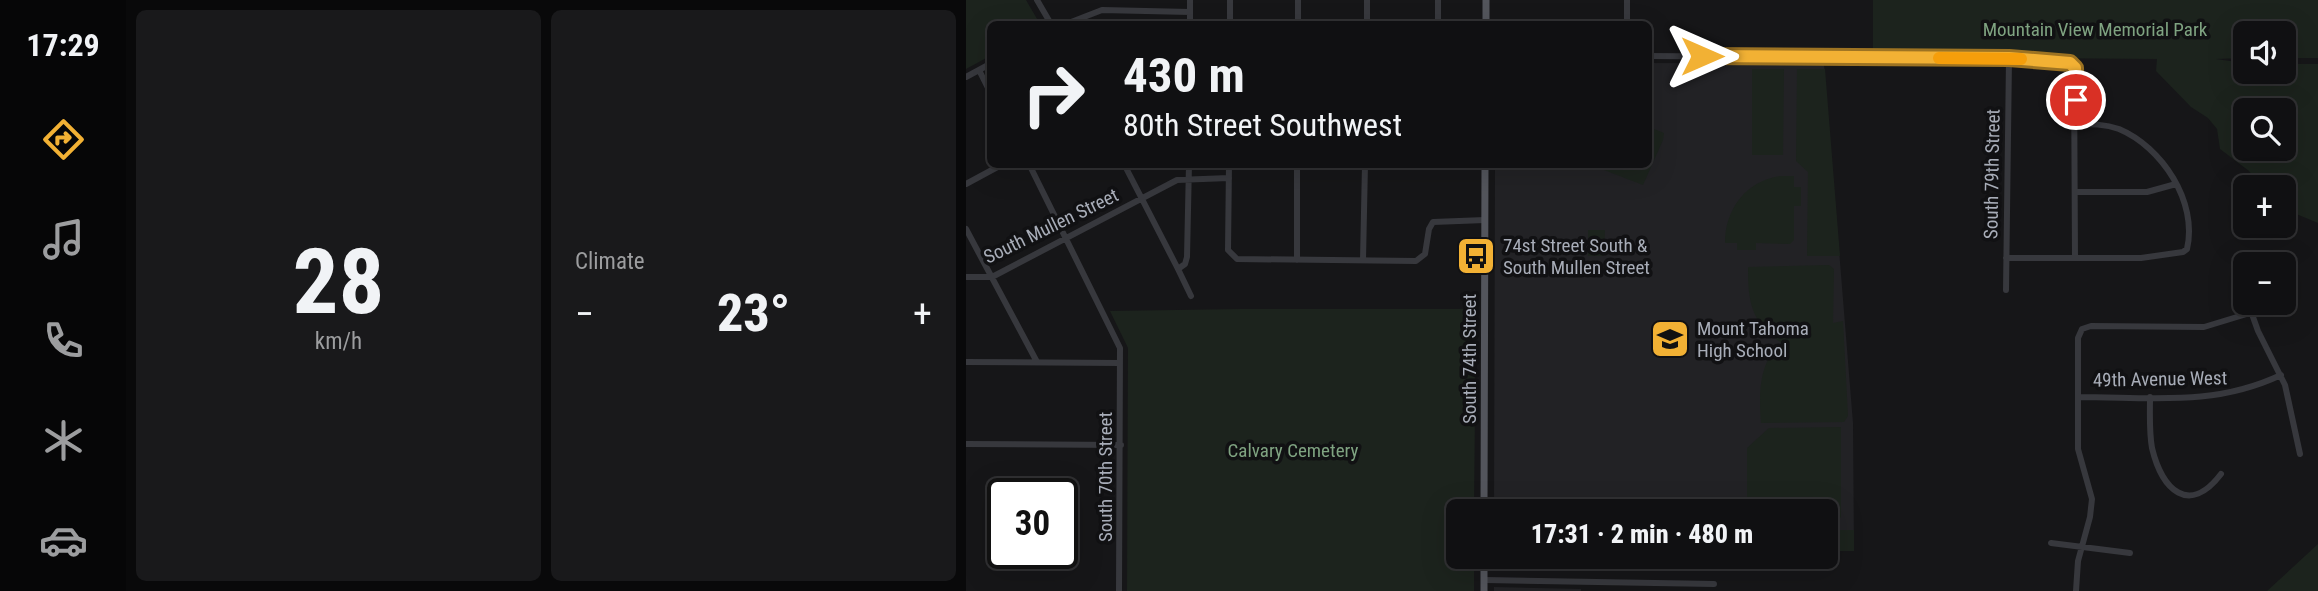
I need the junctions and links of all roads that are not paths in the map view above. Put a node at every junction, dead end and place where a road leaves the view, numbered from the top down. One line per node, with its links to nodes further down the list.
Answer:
1 (1037, 0): 10 (street)
2 (1190, 0): 9 (street)
3 (1230, 0): 13 (street)
4 (1298, 0): 14 (street)
5 (1367, 0): 15 (street)
6 (1438, 0): 16 (street)
7 (1486, 0): 17 (main road)
8 (1627, 0): 18 (street)
9 (1190, 12): 11 (street); 12 (street)
10 (1049, 21)
11 (1074, 21)
12 (1190, 21)
13 (1230, 21)
14 (1298, 21)
15 (1367, 21)
16 (1438, 21)
17 (1486, 21)
18 (1627, 21)
19 (1652, 56): 20 (street)
20 (2009, 58): 25 (street); 43 (street, South 79th Street)
21 (987, 66): 22 (street)
22 (979, 70): 23 (street); 24 (street)
23 (966, 77)
24 (987, 86)
25 (2076, 124): 37 (street); 38 (street)
26 (996, 168): 36 (street)
27 (1031, 168): 42 (street, South 70th Street)
28 (1126, 168): 39 (street)
29 (1189, 168): 35 (street)
30 (1229, 168): 34 (street)
31 (1297, 168): 45 (street)
32 (1365, 168): 46 (street)
33 (1486, 168): 40 (main road, South 74th Street)
34 (1229, 178): 35 (street, South Mullen Street); 45 (street)
35 (1189, 179): 39 (street, South Mullen Street); 47 (street)
36 (966, 184)
37 (2176, 184): 38 (street); 44 (street)
38 (2075, 192): 44 (street)
39 (1142, 198): 42 (street, South Mullen Street); 47 (street)
40 (1485, 220): 46 (street); 64 (main road, South 74th Street)
41 (966, 229): 48 (street)
42 (1068, 237): 48 (street, South Mullen Street); 56 (street, South 70th Street)
43 (2007, 258): 44 (street); 50 (street, South 79th Street)
44 (2075, 258)
45 (1297, 260): 46 (street)
46 (1363, 260)
47 (1178, 269): 51 (street)
48 (992, 276): 49 (street, South Mullen Street); 55 (street)
49 (966, 277)
50 (2007, 290)
51 (1191, 296)
52 (2243, 315): 58 (street)
53 (2251, 315): 57 (street)
54 (966, 362): 55 (street)
55 (1037, 362): 56 (street)
56 (1120, 363): 61 (street, South 70th Street)
57 (2281, 375): 59 (street, 49th Avenue West); 62 (street)
58 (2078, 397): 59 (street, 49th Avenue West); 66 (street)
59 (2151, 397): 63 (street)
60 (966, 444): 61 (street)
61 (1121, 445): 71 (street, South 70th Street)
62 (2300, 454)
63 (2221, 474)
64 (1484, 499)
65 (2051, 542): 66 (street)
66 (2081, 545): 67 (street); 73 (street)
67 (2130, 553)
68 (1484, 569): 69 (main road)
69 (1484, 580): 70 (street); 72 (main road)
70 (1714, 584)
71 (1119, 591)
72 (1484, 591)
73 (2076, 591)

